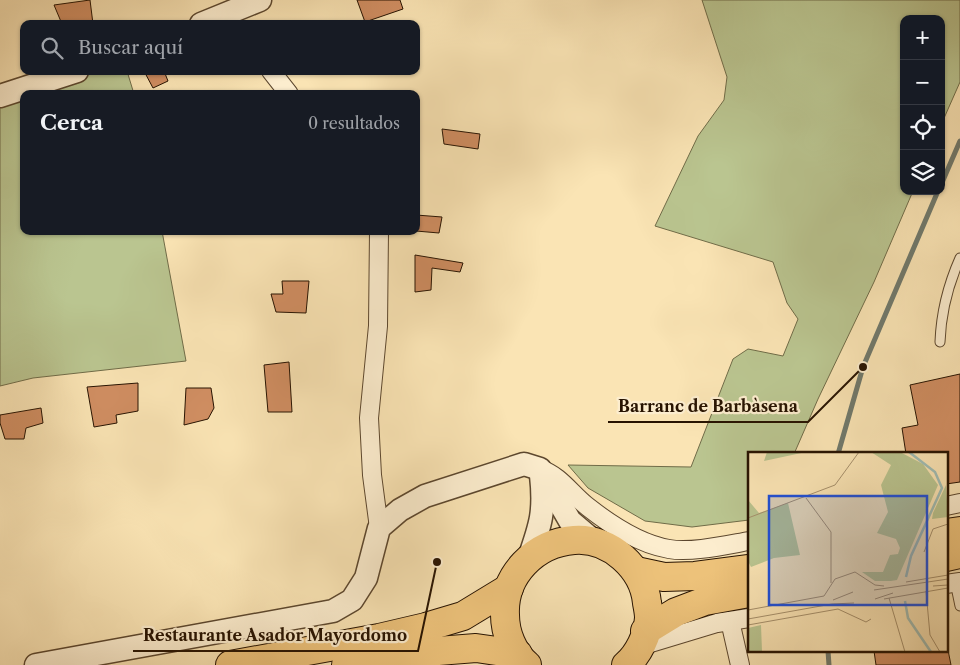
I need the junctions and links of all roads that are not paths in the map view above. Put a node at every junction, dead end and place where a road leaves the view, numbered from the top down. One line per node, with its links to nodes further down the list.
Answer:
1 (260, 0): 2 (street)
2 (230, 19)
3 (65, 75): 6 (street)
4 (274, 75): 5 (street)
5 (286, 90)
6 (0, 96)
7 (379, 235): 13 (street)
8 (960, 258): 9 (lane)
9 (940, 342)
10 (540, 470): 13 (street); 14 (street); 15 (street); 16 (street)
11 (960, 522): 12 (street)
12 (948, 526)
13 (379, 528): 27 (street)
14 (748, 541)
15 (596, 542): 16 (highway); 18 (highway)
16 (529, 558): 20 (highway)
17 (748, 569): 18 (highway)
18 (636, 571): 25 (highway)
19 (954, 583): 22 (lane)
20 (509, 588): 26 (highway); 28 (highway)
21 (748, 593): 25 (highway)
22 (960, 606)
23 (748, 618): 24 (street)
24 (730, 621): 25 (street); 30 (street)
25 (633, 654)
26 (523, 660): 29 (highway)
27 (36, 665)
28 (230, 665)
29 (346, 665)
30 (740, 665)

